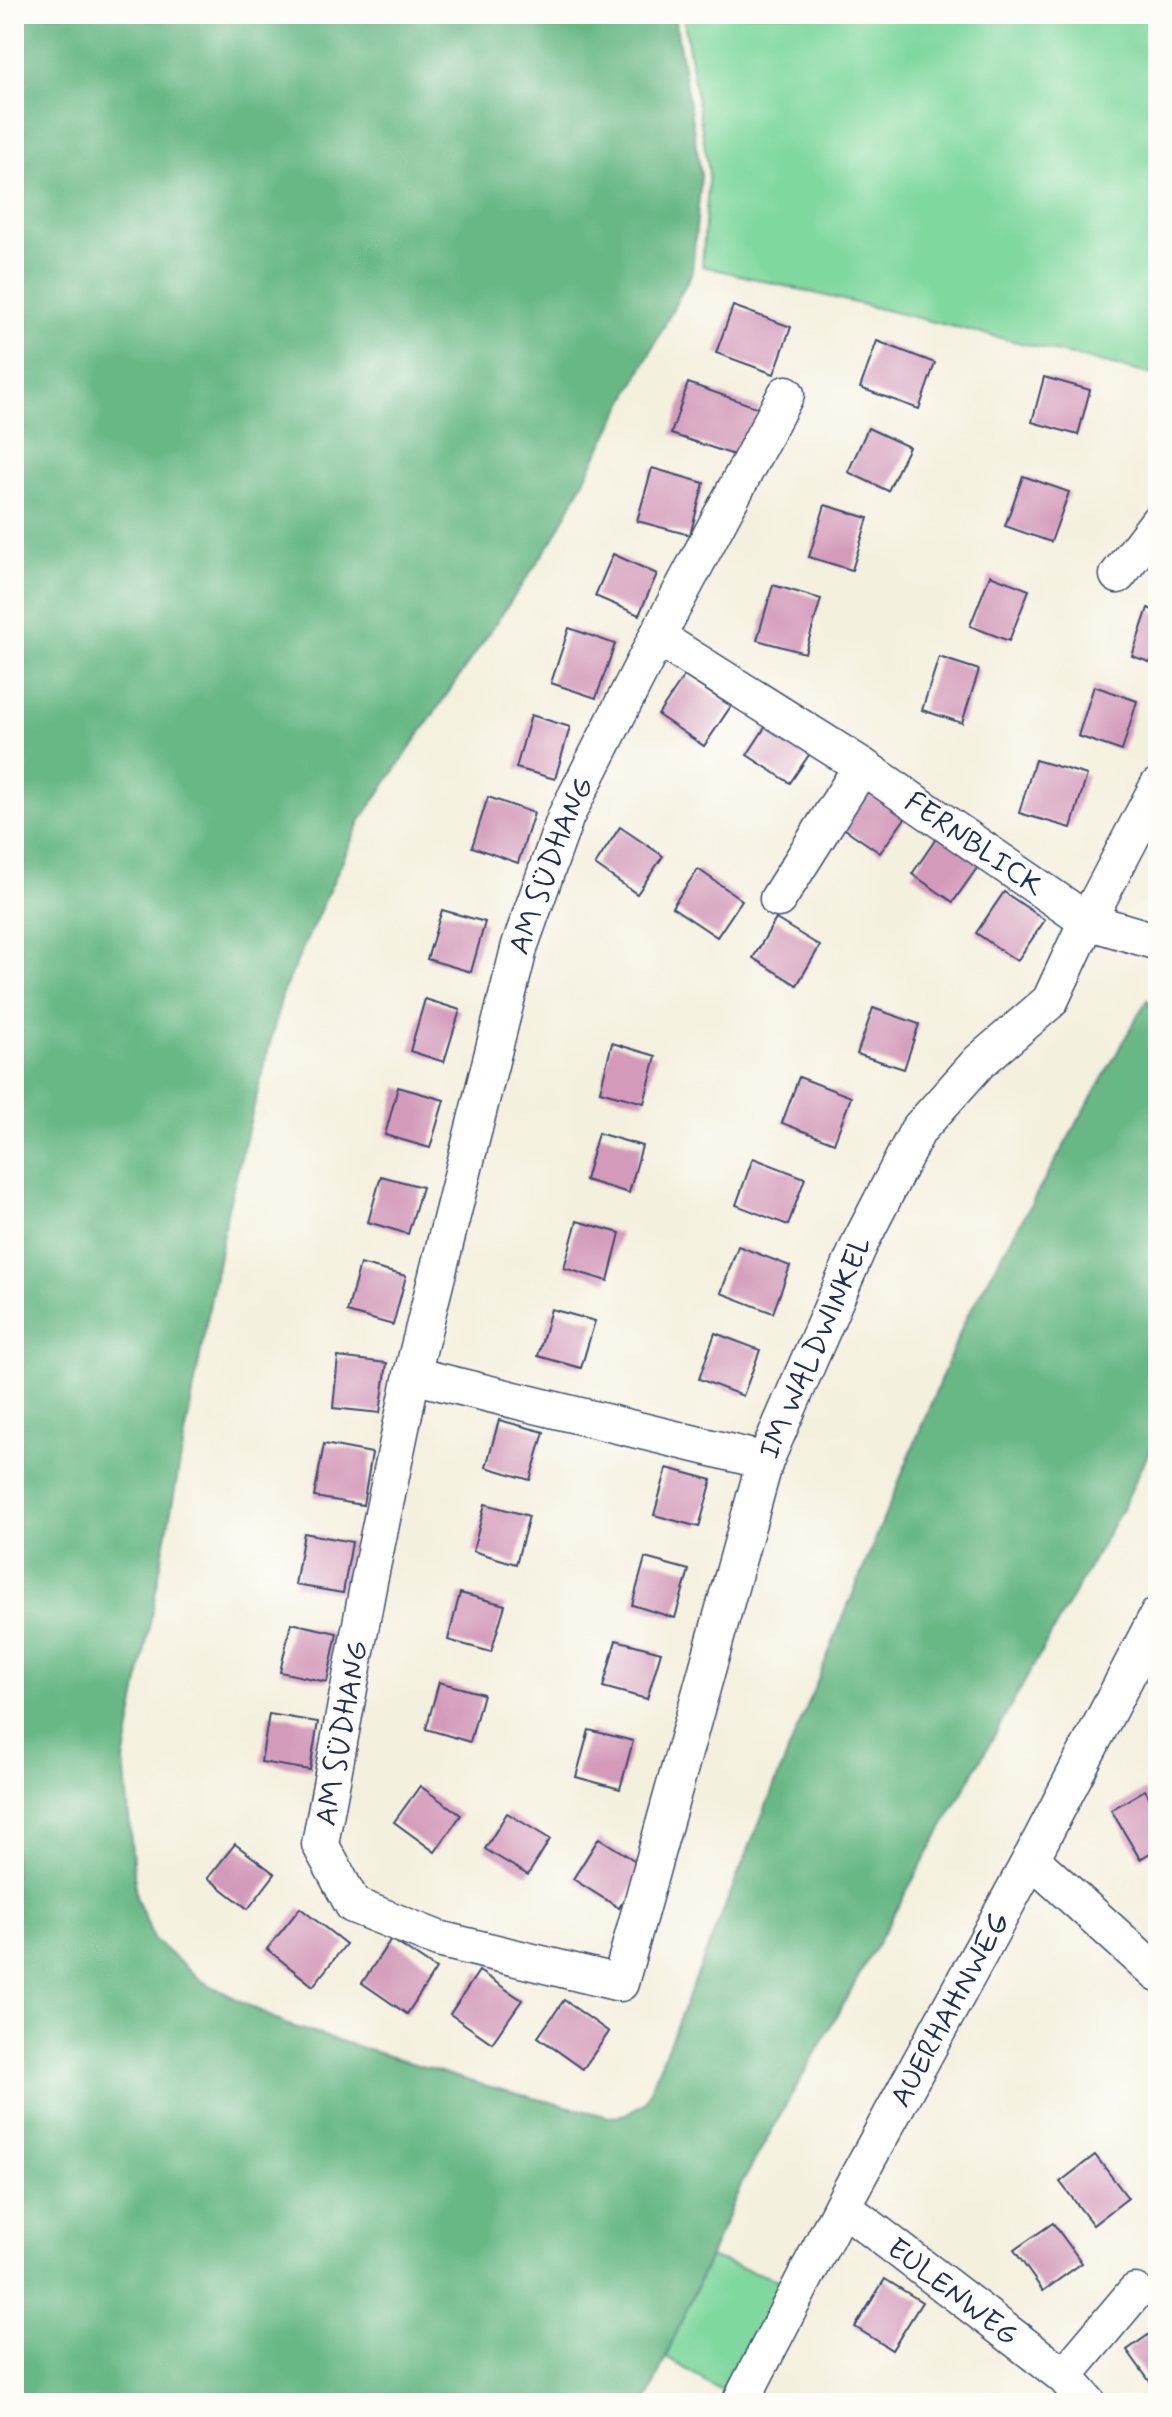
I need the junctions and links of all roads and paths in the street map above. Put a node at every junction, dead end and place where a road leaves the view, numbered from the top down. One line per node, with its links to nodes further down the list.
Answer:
1 (786, 394): 4 (street, AM SÜDHANG)
2 (1152, 542): 3 (street)
3 (1118, 575)
4 (657, 637): 5 (street, FERNBLICK); 10 (street, AM SÜDHANG)
5 (862, 766): 7 (street); 8 (street, FERNBLICK)
6 (1158, 786): 8 (street, IM WALDWINKEL)
7 (778, 899)
8 (1087, 921): 9 (street, FERNBLICK); 11 (street, IM WALDWINKEL)
9 (1158, 942)
10 (412, 1375): 11 (street); 15 (street, AM SÜDHANG)
11 (765, 1461): 15 (street, IM WALDWINKEL)
12 (1158, 1615): 13 (street, AUERHAHNWEG)
13 (1031, 1859): 14 (street); 16 (street, AUERHAHNWEG)
14 (1158, 1974)
15 (620, 1983)
16 (842, 2206): 18 (street, EULENWEG); 19 (street, AUERHAHNWEG)
17 (1135, 2292): 18 (street)
18 (1064, 2376): 20 (street, EULENWEG)
19 (740, 2403)
20 (1088, 2403)

